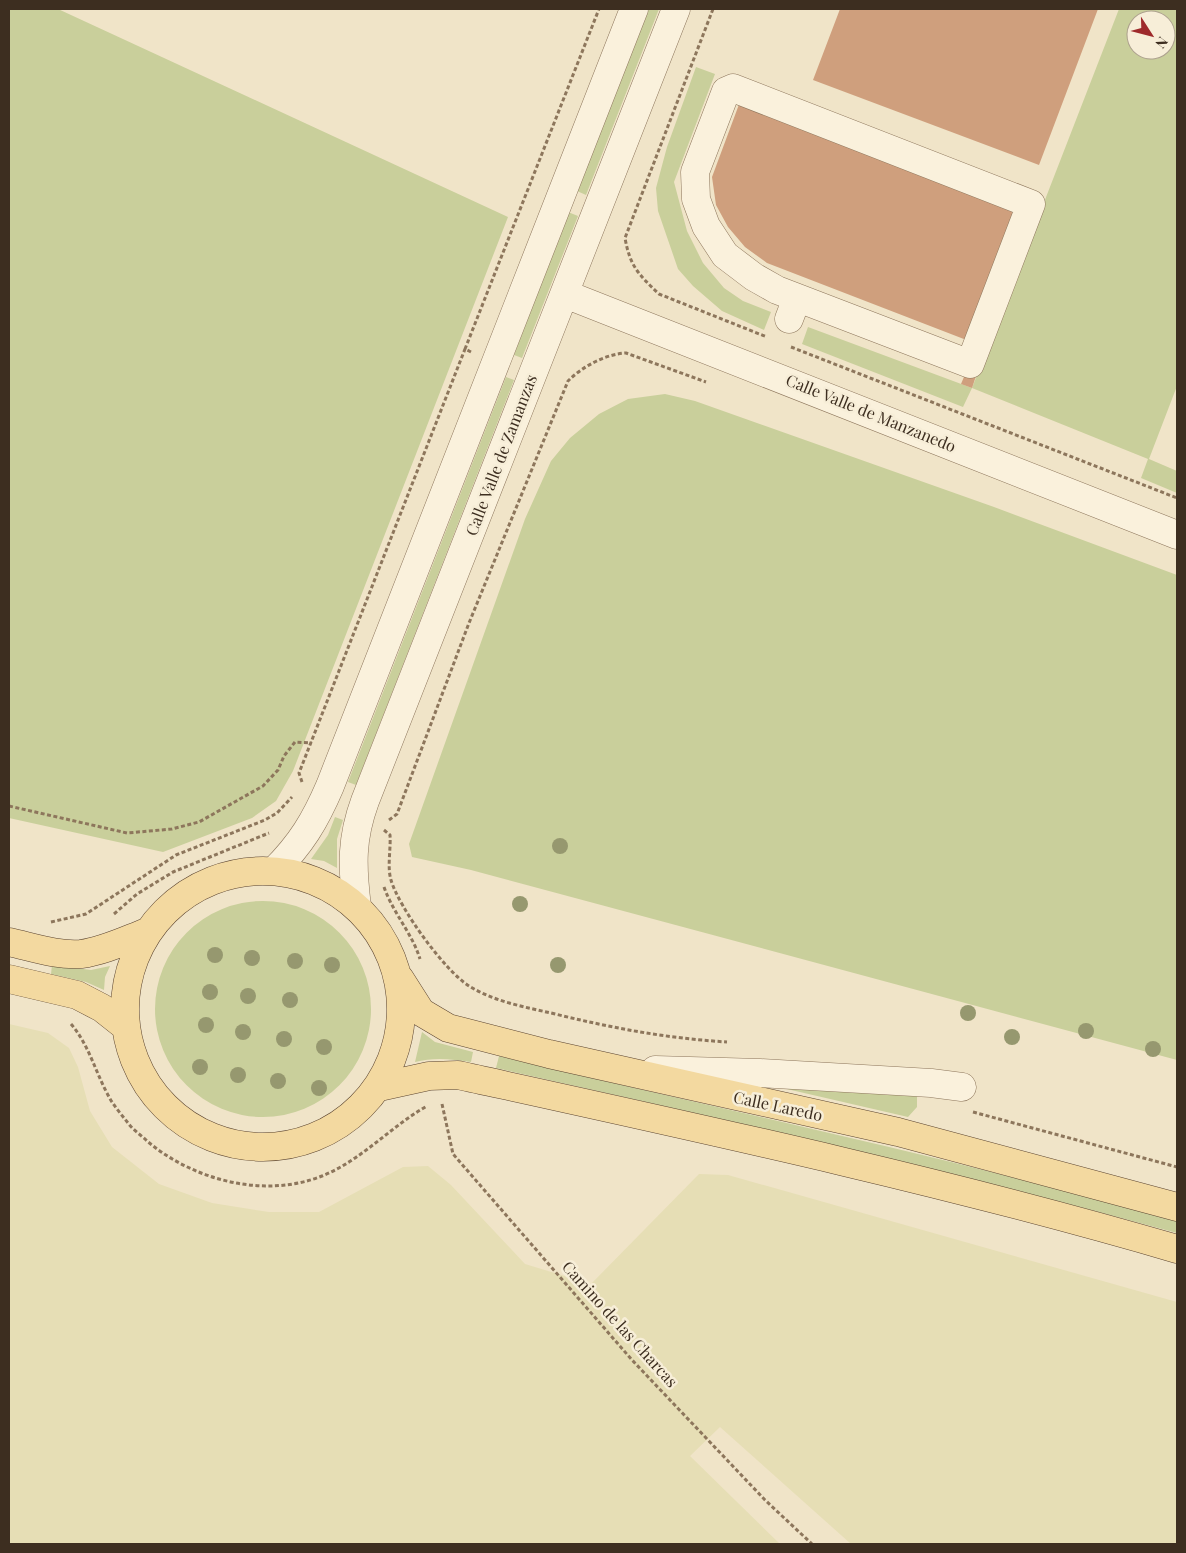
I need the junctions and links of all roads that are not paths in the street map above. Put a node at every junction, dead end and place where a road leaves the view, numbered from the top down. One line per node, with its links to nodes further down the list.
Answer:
1 (634, 9): 6 (street)
2 (676, 9): 3 (street, Calle Valle de Zamanzas)
3 (565, 294): 5 (street, Calle Valle de Manzanedo); 7 (street, Calle Valle de Zamanzas)
4 (793, 308): 4 (street)
5 (1177, 535)
6 (274, 871): 7 (main road); 8 (main road)
7 (357, 906): 10 (main road)
8 (147, 932): 9 (main road); 12 (main road)
9 (9, 942)
10 (409, 970): 13 (main road, Calle Laredo); 15 (main road)
11 (9, 979): 12 (main road)
12 (126, 1027): 15 (main road)
13 (613, 1069): 14 (street); 16 (main road, Calle Laredo)
14 (955, 1086)
15 (379, 1088): 17 (main road)
16 (1177, 1207)
17 (1177, 1249)

